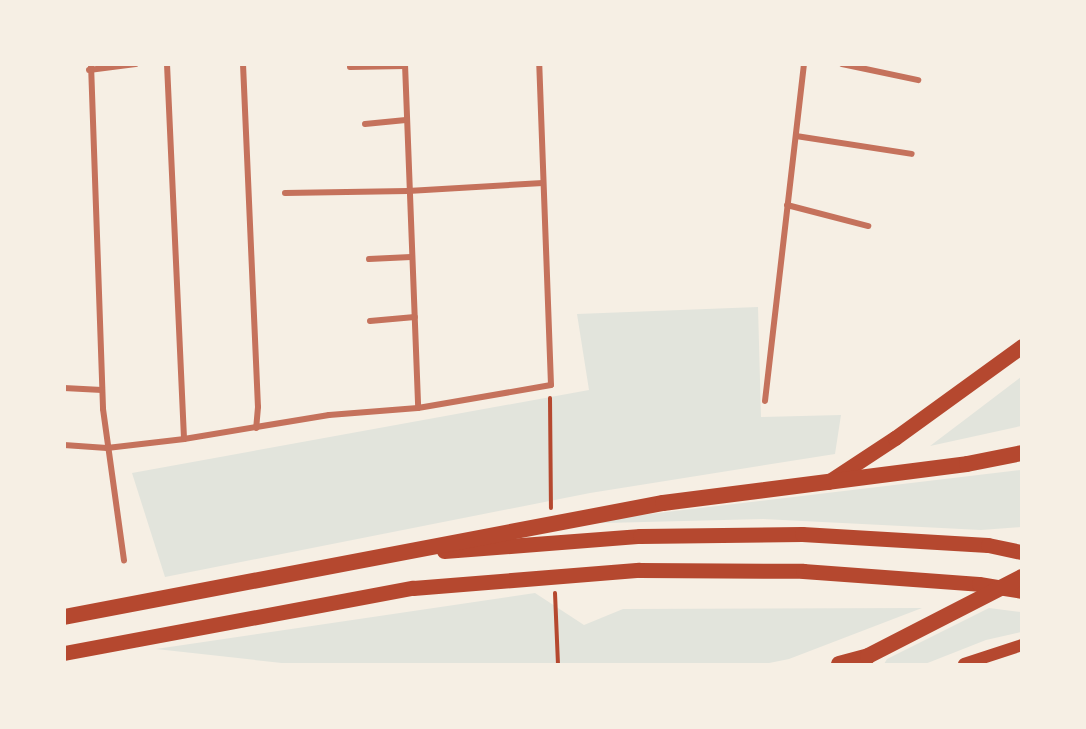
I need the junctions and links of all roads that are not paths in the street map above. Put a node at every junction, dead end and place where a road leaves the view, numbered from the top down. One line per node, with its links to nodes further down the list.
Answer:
1 (136, 64): 8 (street)
2 (167, 64): 30 (street)
3 (243, 64): 29 (street)
4 (539, 64): 15 (street)
5 (804, 64): 13 (street)
6 (842, 64): 10 (street)
7 (405, 65): 9 (street); 11 (street)
8 (90, 67): 26 (street)
9 (350, 67)
10 (918, 80)
11 (406, 120): 12 (street); 17 (street)
12 (365, 124)
13 (796, 136): 14 (street); 18 (street)
14 (912, 154)
15 (543, 183): 17 (street); 28 (street)
16 (285, 192): 17 (street)
17 (408, 192): 20 (street)
18 (787, 205): 19 (street); 27 (street)
19 (868, 226)
20 (411, 257): 21 (street); 22 (street)
21 (369, 259)
22 (415, 317): 23 (street); 28 (street)
23 (370, 321)
24 (1022, 346): 34 (main road)
25 (64, 388): 26 (street)
26 (102, 390): 32 (street)
27 (765, 401)
28 (418, 408): 29 (street)
29 (256, 428): 30 (street)
30 (184, 439): 32 (street)
31 (64, 445): 32 (street)
32 (107, 448): 37 (street)
33 (1022, 453): 34 (highway)
34 (825, 483): 36 (highway)
35 (1022, 552): 36 (main road)
36 (403, 554): 40 (highway)
37 (124, 561)
38 (1022, 577): 43 (highway)
39 (1022, 591): 42 (main road)
40 (64, 617)
41 (1022, 645): 45 (main road)
42 (64, 653)
43 (867, 660): 44 (highway)
44 (839, 664)
45 (964, 664)

